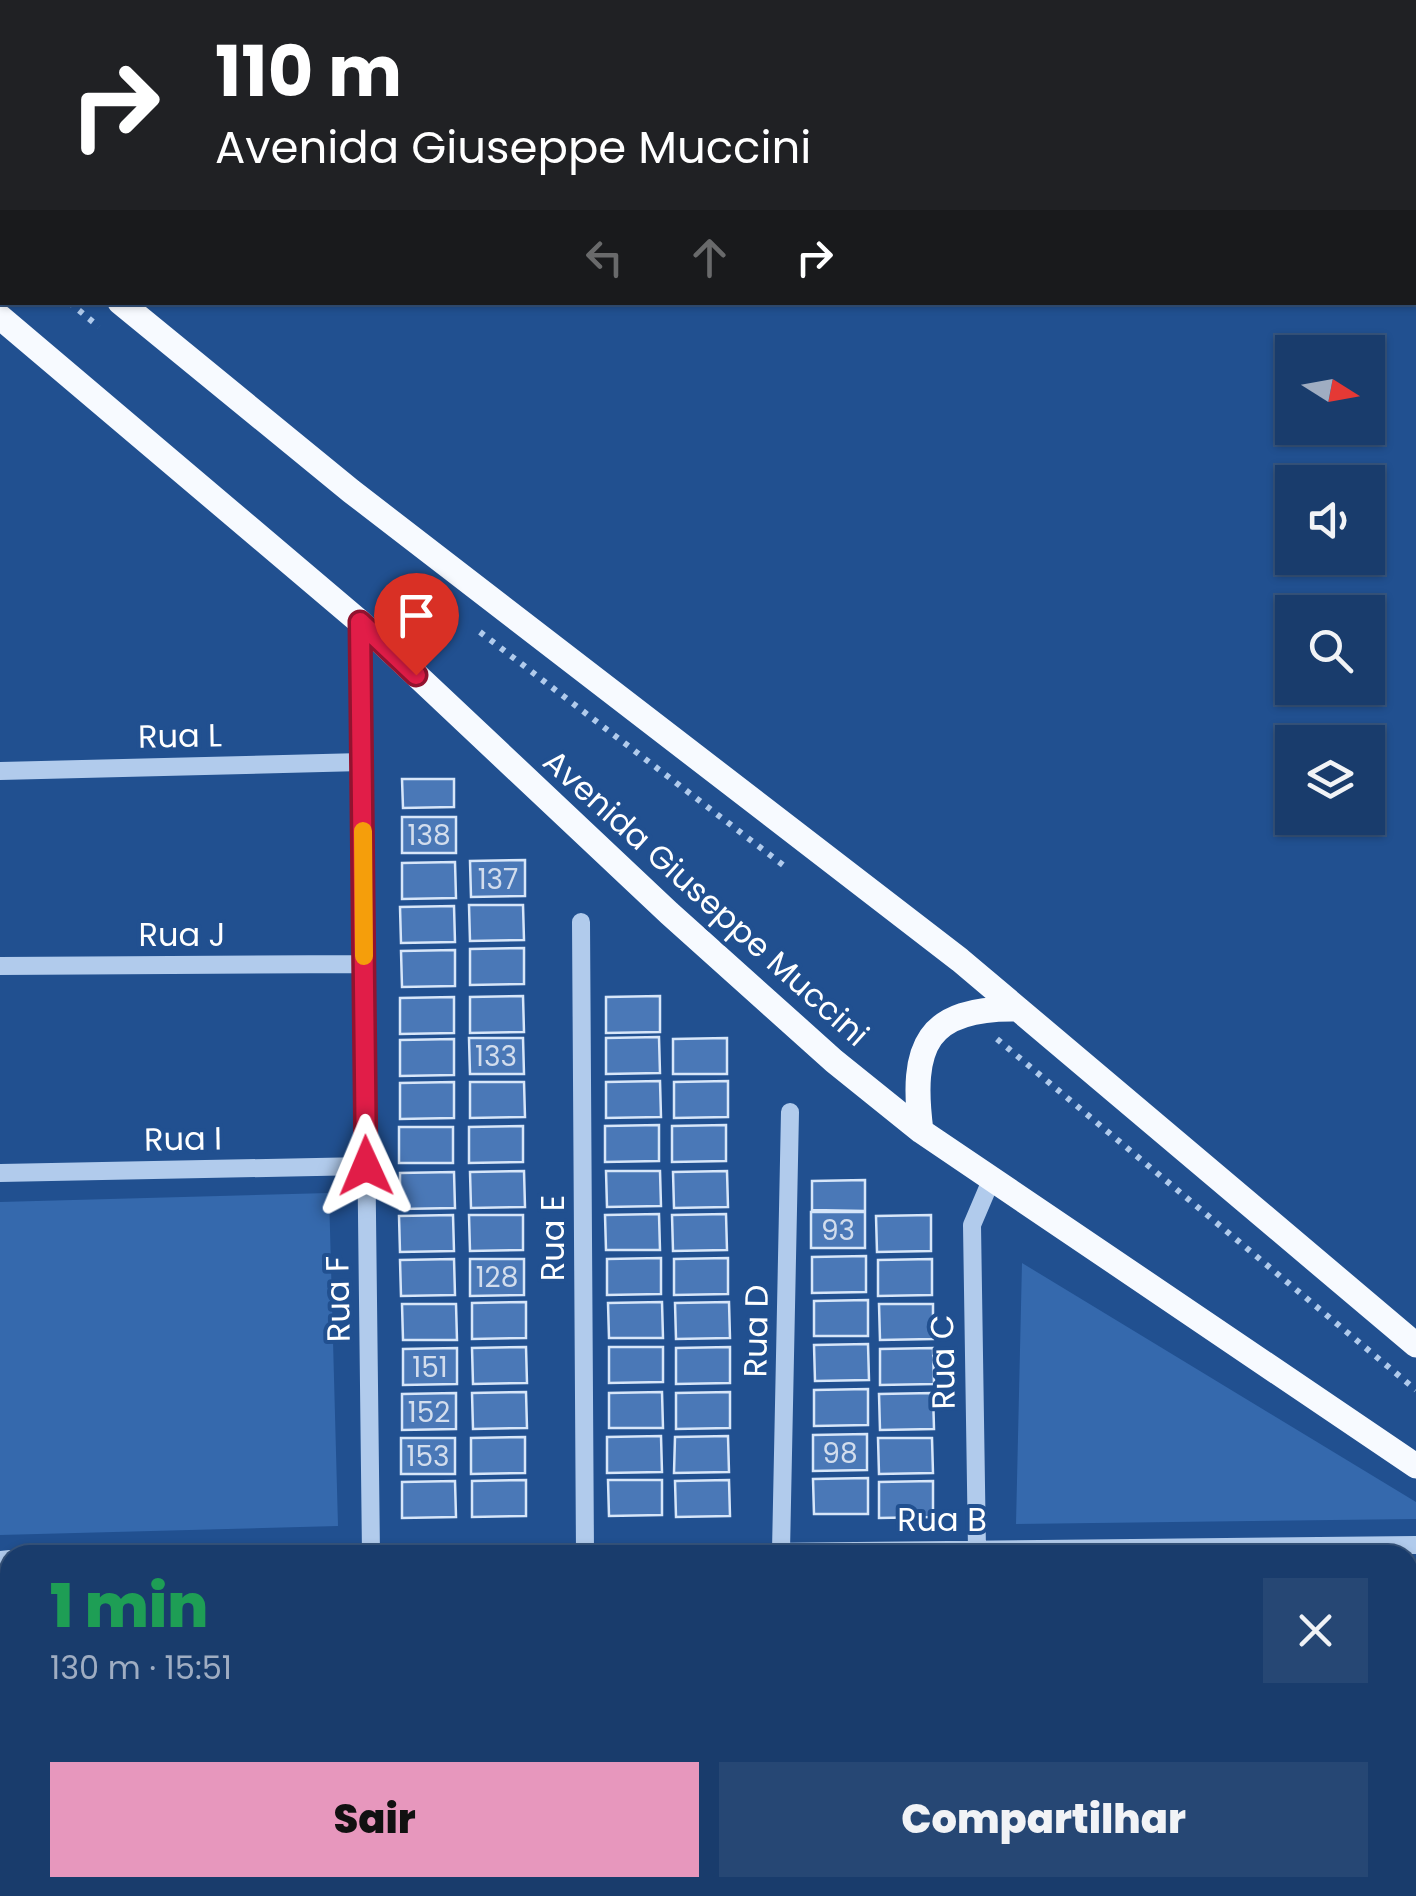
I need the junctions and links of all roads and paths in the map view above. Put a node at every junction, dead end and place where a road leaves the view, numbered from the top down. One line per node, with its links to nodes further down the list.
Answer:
1 (73, 305): 4 (path)
2 (124, 305): 14 (main road)
3 (0, 317): 6 (main road, Avenida Giuseppe Muccini)
4 (113, 338)
5 (466, 621): 9 (path)
6 (360, 622): 7 (street, Rua F); 16 (main road, Avenida Giuseppe Muccini)
7 (362, 762): 8 (street, Rua L); 11 (street, Rua F)
8 (0, 771)
9 (796, 875)
10 (582, 922): 24 (street, Rua E)
11 (364, 964): 12 (street, Rua J); 17 (street, Rua F)
12 (0, 966)
13 (976, 1008): 14 (main road); 16 (main road); 21 (path)
14 (1018, 1010): 20 (main road)
15 (790, 1112): 25 (street, Rua D)
16 (921, 1131): 19 (main road, Avenida Giuseppe Muccini)
17 (366, 1166): 18 (street, Rua I); 23 (street, Rua F)
18 (0, 1173)
19 (992, 1178): 22 (main road, Avenida Giuseppe Muccini); 26 (street, Rua C)
20 (1416, 1345)
21 (1416, 1390)
22 (1416, 1466)
23 (371, 1545)
24 (585, 1545)
25 (781, 1545)
26 (978, 1545)

